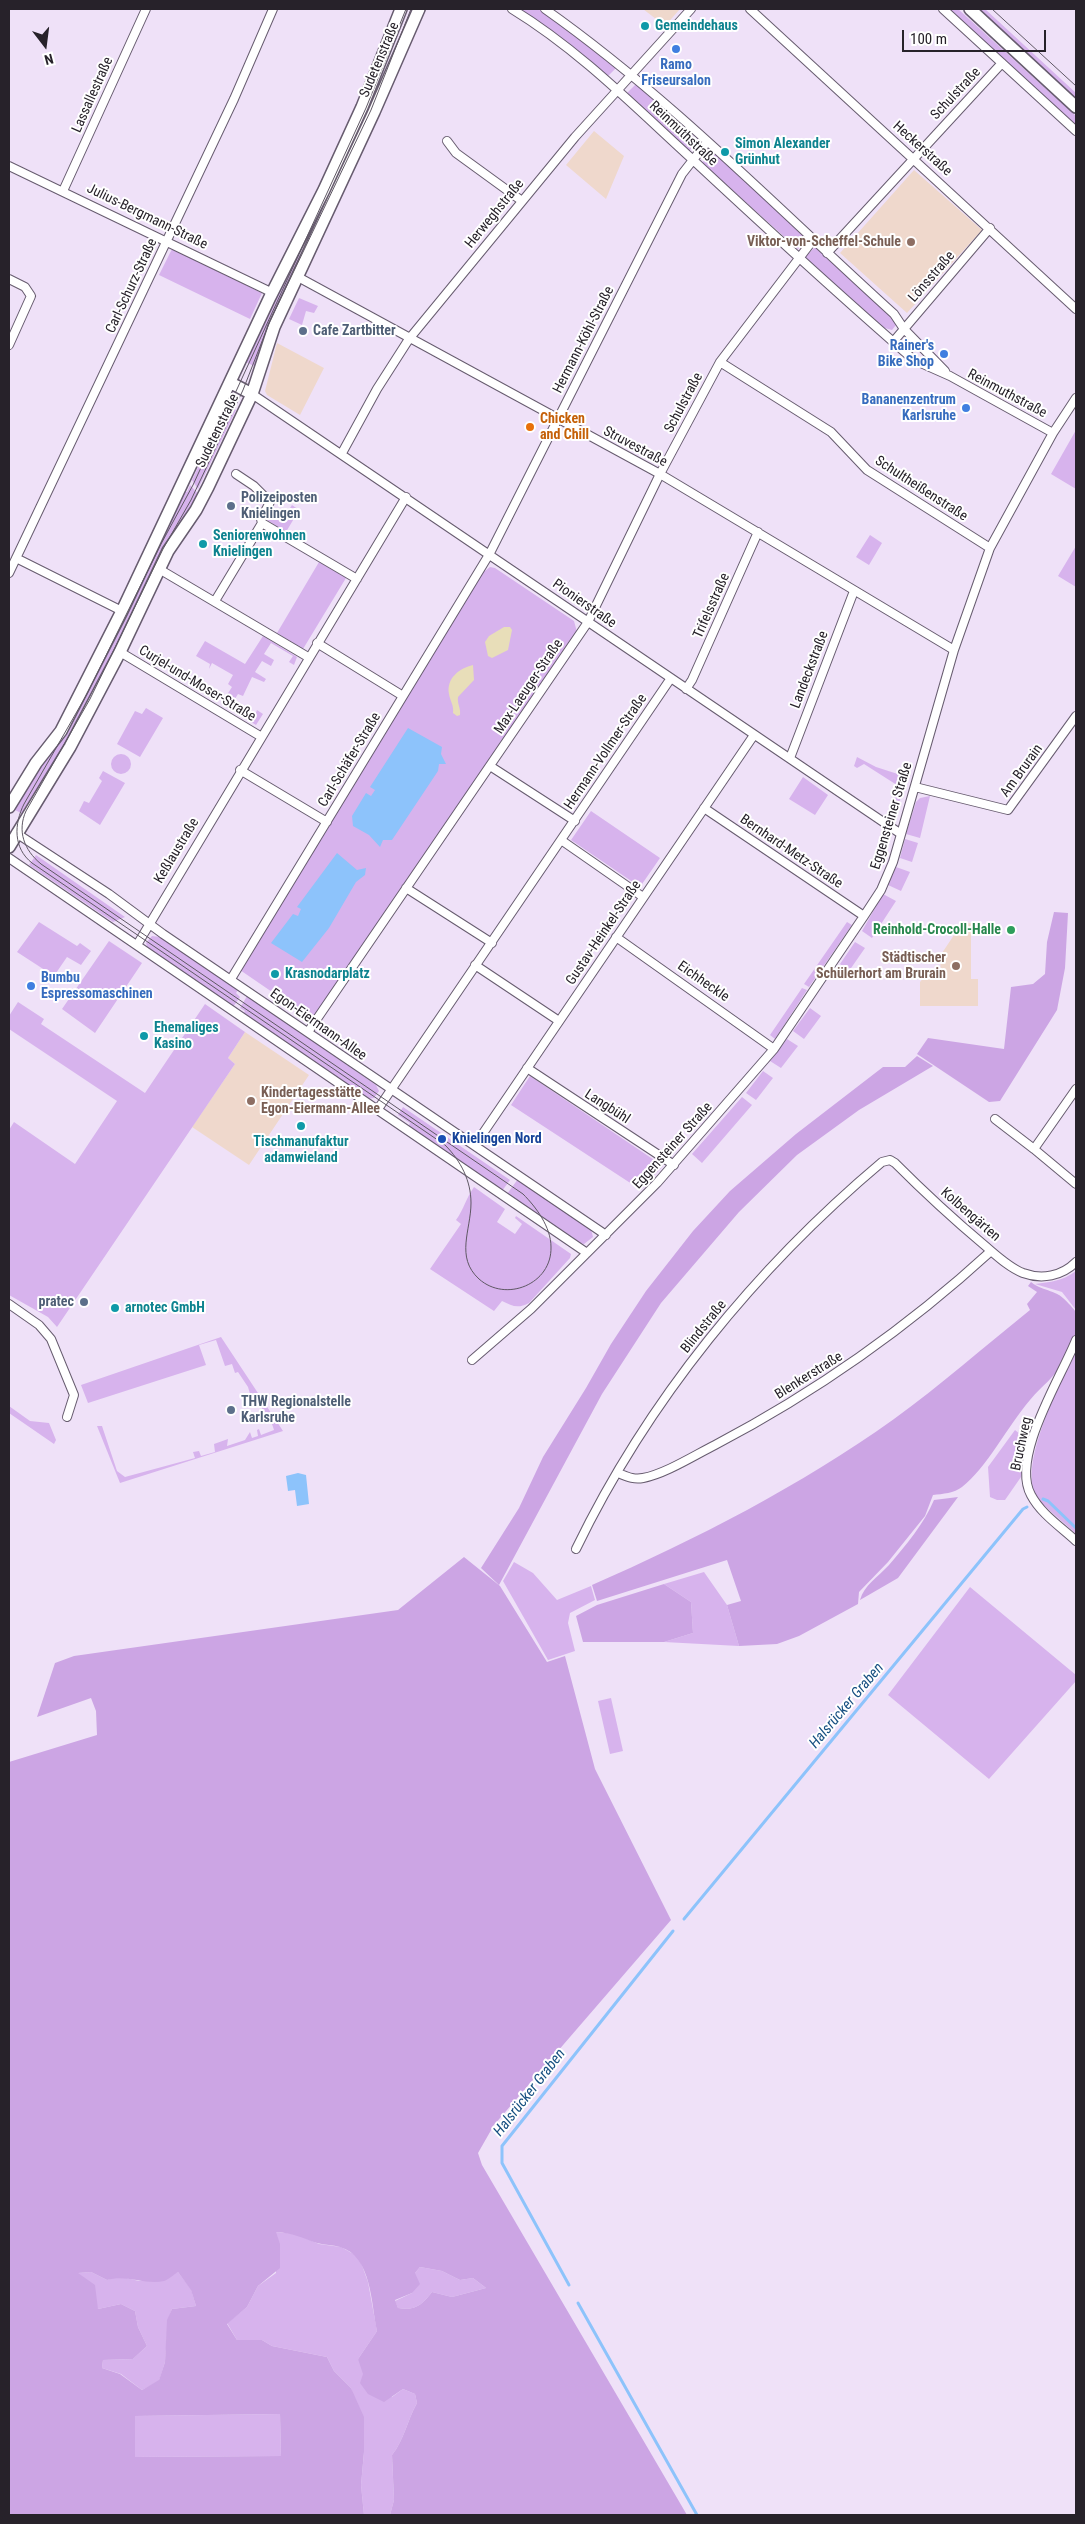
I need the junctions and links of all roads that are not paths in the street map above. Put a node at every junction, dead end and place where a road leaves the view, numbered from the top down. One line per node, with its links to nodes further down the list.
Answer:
1 (146, 9): 21 (street, Lassallestraße)
2 (273, 9): 25 (street, Carl-Schurz-Straße)
3 (401, 9): 30 (main road, Sudetenstraße)
4 (418, 9): 28 (main road, Sudetenstraße)
5 (512, 9): 13 (street, Reinmuthstraße)
6 (545, 9): 12 (street, Reinmuthstraße)
7 (691, 9): 12 (street, Herweghstraße)
8 (750, 9): 18 (street, Heckerstraße)
9 (943, 9): 11 (street)
10 (970, 9): 14 (main road)
11 (1002, 63): 15 (street); 18 (street, Schulstraße)
12 (631, 74): 13 (street, Herweghstraße); 17 (street, Reinmuthstraße)
13 (617, 89): 19 (street, Reinmuthstraße); 22 (street, Herweghstraße)
14 (1076, 106)
15 (1076, 131)
16 (447, 141): 22 (street)
17 (707, 142): 19 (street, Hermann-Köhl-Straße); 24 (street, Reinmuthstraße)
18 (913, 158): 23 (street, Heckerstraße); 26 (street, Schulstraße)
19 (691, 159): 27 (street, Reinmuthstraße); 41 (street, Hermann-Köhl-Straße)
20 (9, 166): 21 (street, Julius-Bergmann-Straße)
21 (63, 191): 25 (street, Julius-Bergmann-Straße)
22 (522, 201): 33 (street, Herweghstraße)
23 (990, 228): 31 (street, Heckerstraße); 32 (street, Lönsstraße)
24 (814, 240): 26 (street, Reinmuthstraße); 27 (street, Schulstraße)
25 (167, 241): 30 (street, Julius-Bergmann-Straße); 51 (street, Carl-Schurz-Straße)
26 (827, 253): 32 (street, Reinmuthstraße)
27 (799, 256): 34 (street, Reinmuthstraße); 36 (street, Schulstraße)
28 (298, 277): 33 (street, Struvestraße); 39 (main road, Sudetenstraße)
29 (9, 279): 35 (street)
30 (272, 293): 38 (main road, Sudetenstraße)
31 (1076, 309)
32 (904, 329): 34 (street, Lönsstraße); 37 (street, Reinmuthstraße)
33 (409, 339): 41 (street, Struvestraße); 43 (street, Herweghstraße)
34 (893, 342): 37 (street, Reinmuthstraße)
35 (9, 345)
36 (720, 362): 45 (street, Schulstraße); 49 (street, Schultheißenstraße)
37 (950, 376): 42 (street, Reinmuthstraße)
38 (231, 383): 39 (main road); 57 (main road, Sudetenstraße)
39 (252, 394): 43 (street, Pionierstraße); 52 (main road, Sudetenstraße)
40 (1076, 398): 42 (street, Eggensteiner Straße)
41 (558, 419): 45 (street, Struvestraße); 50 (street, Hermann-Köhl-Straße)
42 (1052, 432): 49 (street, Eggensteiner Straße)
43 (342, 453): 46 (street, Pionierstraße)
44 (236, 474): 47 (street)
45 (660, 474): 48 (street, Struvestraße); 58 (street, Schulstraße)
46 (406, 497): 50 (street, Pionierstraße); 54 (street, Keßlaustraße)
47 (262, 523): 54 (street); 56 (street)
48 (758, 532): 55 (street, Struvestraße); 64 (street, Trifelsstraße)
49 (990, 548): 60 (street, Eggensteiner Straße)
50 (490, 553): 58 (street, Pionierstraße); 65 (street, Carl-Schäfer-Straße)
51 (16, 558): 53 (street, Carl-Schurz-Straße); 57 (street)
52 (160, 569): 56 (street); 61 (main road, Sudetenstraße)
53 (9, 573)
54 (357, 579): 59 (street, Keßlaustraße)
55 (854, 591): 60 (street, Struvestraße); 69 (street, Landeckstraße)
56 (215, 601): 62 (street)
57 (122, 611): 73 (main road, Sudetenstraße)
58 (588, 622): 63 (street, Pionierstraße); 70 (street, Max-Laeuger-Straße)
59 (317, 643): 62 (street, Keßlaustraße); 65 (street)
60 (954, 650): 72 (street, Eggensteiner Straße)
61 (120, 652): 68 (street, Curjel-und-Moser-Straße); 77 (main road, Sudetenstraße)
62 (308, 657): 68 (street, Keßlaustraße)
63 (671, 678): 64 (street, Pionierstraße); 75 (street, Hermann-Vollmer-Straße)
64 (686, 688): 67 (street, Pionierstraße)
65 (403, 696): 76 (street, Carl-Schäfer-Straße)
66 (1076, 716): 72 (street, Am Brurain)
67 (754, 735): 69 (street, Pionierstraße); 74 (street, Gustav-Heinkel-Straße)
68 (260, 736): 71 (street, Keßlaustraße)
69 (790, 758): 78 (street, Pionierstraße)
70 (490, 766): 75 (street); 82 (street, Max-Laeuger-Straße)
71 (240, 770): 76 (street); 85 (street, Keßlaustraße)
72 (915, 787): 78 (street, Eggensteiner Straße)
73 (9, 807)
74 (704, 808): 83 (street, Gustav-Heinkel-Straße); 84 (street, Bernhard-Metz-Straße)
75 (575, 821): 79 (street, Hermann-Vollmer-Straße)
76 (327, 822): 90 (street, Carl-Schäfer-Straße)
77 (13, 831): 80 (main road, Sudetenstraße); 85 (street, Egon-Eiermann-Allee)
78 (901, 834): 84 (street, Eggensteiner Straße)
79 (561, 840): 83 (street); 87 (street, Hermann-Vollmer-Straße)
80 (9, 848)
81 (9, 858): 88 (street)
82 (406, 888): 87 (street); 92 (street, Max-Laeuger-Straße)
83 (643, 897): 86 (street, Gustav-Heinkel-Straße)
84 (864, 916): 93 (street, Eggensteiner Straße)
85 (149, 924): 88 (street, Keßlaustraße); 90 (street, Egon-Eiermann-Allee)
86 (616, 937): 91 (street, Gustav-Heinkel-Straße); 93 (street, Eichheckle)
87 (492, 943): 89 (street, Hermann-Vollmer-Straße)
88 (137, 945): 97 (street)
89 (475, 965): 91 (street); 96 (street, Hermann-Vollmer-Straße)
90 (231, 979): 92 (street, Egon-Eiermann-Allee)
91 (559, 1021): 94 (street, Gustav-Heinkel-Straße)
92 (308, 1032): 96 (street, Egon-Eiermann-Allee)
93 (774, 1048): 102 (street, Eggensteiner Straße)
94 (527, 1068): 99 (street, Gustav-Heinkel-Straße); 102 (street, Langbühl)
95 (1076, 1089): 100 (street)
96 (391, 1090): 97 (street, Hermann-Vollmer-Straße); 99 (street, Egon-Eiermann-Allee)
97 (378, 1109): 106 (street)
98 (995, 1119): 100 (street)
99 (474, 1145): 104 (street, Egon-Eiermann-Allee)
100 (1034, 1149): 103 (street)
101 (895, 1163): 105 (street, Kolbengärten); 112 (street, Blindstraße)
102 (674, 1165): 104 (street, Eggensteiner Straße)
103 (1076, 1184)
104 (606, 1235): 106 (street, Eggensteiner Straße)
105 (991, 1250): 107 (street, Kolbengärten); 112 (street, Blenkerstraße)
106 (587, 1253): 110 (street, Eggensteiner Straße)
107 (1076, 1262)
108 (9, 1304): 111 (street)
109 (1076, 1340): 113 (street, Bruchweg)
110 (472, 1360)
111 (67, 1417)
112 (618, 1473): 114 (street, Blindstraße)
113 (1076, 1541)
114 (576, 1549)

